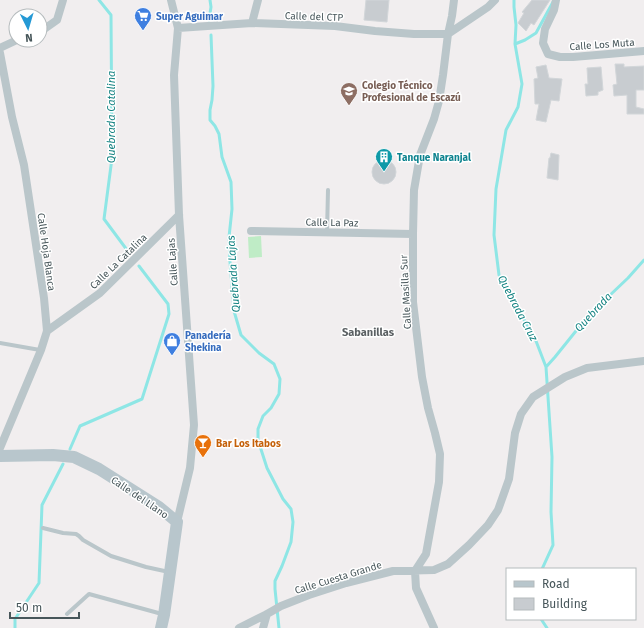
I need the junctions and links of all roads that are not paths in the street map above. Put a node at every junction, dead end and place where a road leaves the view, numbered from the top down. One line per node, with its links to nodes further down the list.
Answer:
1 (63, 0): 8 (street)
2 (171, 0): 9 (street, Calle Lajas)
3 (258, 0): 7 (street)
4 (454, 0): 10 (street, Calle Masilla Sur)
5 (495, 0): 10 (street)
6 (556, 0): 11 (street, Calle Los Muta)
7 (252, 24): 9 (street, Calle del CTP); 10 (street, Calle del CTP)
8 (48, 26)
9 (178, 28): 14 (street, Calle Lajas)
10 (448, 34): 17 (street, Calle Masilla Sur)
11 (644, 51)
12 (0, 53): 18 (street, Calle Hoja Blanca)
13 (328, 190): 16 (lane)
14 (179, 215): 18 (street, Calle La Catalina); 24 (street, Calle Lajas)
15 (251, 231): 16 (street, Calle La Paz)
16 (327, 232): 17 (street, Calle La Paz)
17 (413, 234): 26 (street, Calle Masilla Sur)
18 (47, 331): 20 (street, Calle Hoja Blanca)
19 (0, 343): 20 (lane)
20 (41, 350): 22 (street, Calle Hoja Blanca)
21 (644, 361): 26 (street, Calle Cuesta Grande)
22 (1, 444)
23 (0, 456): 24 (main road, Calle del Llano)
24 (177, 522): 27 (main road, Calle del Llano)
25 (43, 528): 27 (lane)
26 (415, 571): 29 (street, Calle Cuesta Grande); 34 (street)
27 (170, 572): 30 (main road, Calle del Llano)
28 (67, 614): 30 (lane)
29 (267, 614): 32 (street, Calle Cuesta Grande); 33 (street)
30 (164, 615): 31 (main road, Calle del Llano)
31 (161, 628)
32 (239, 628)
33 (263, 628)
34 (434, 628)

